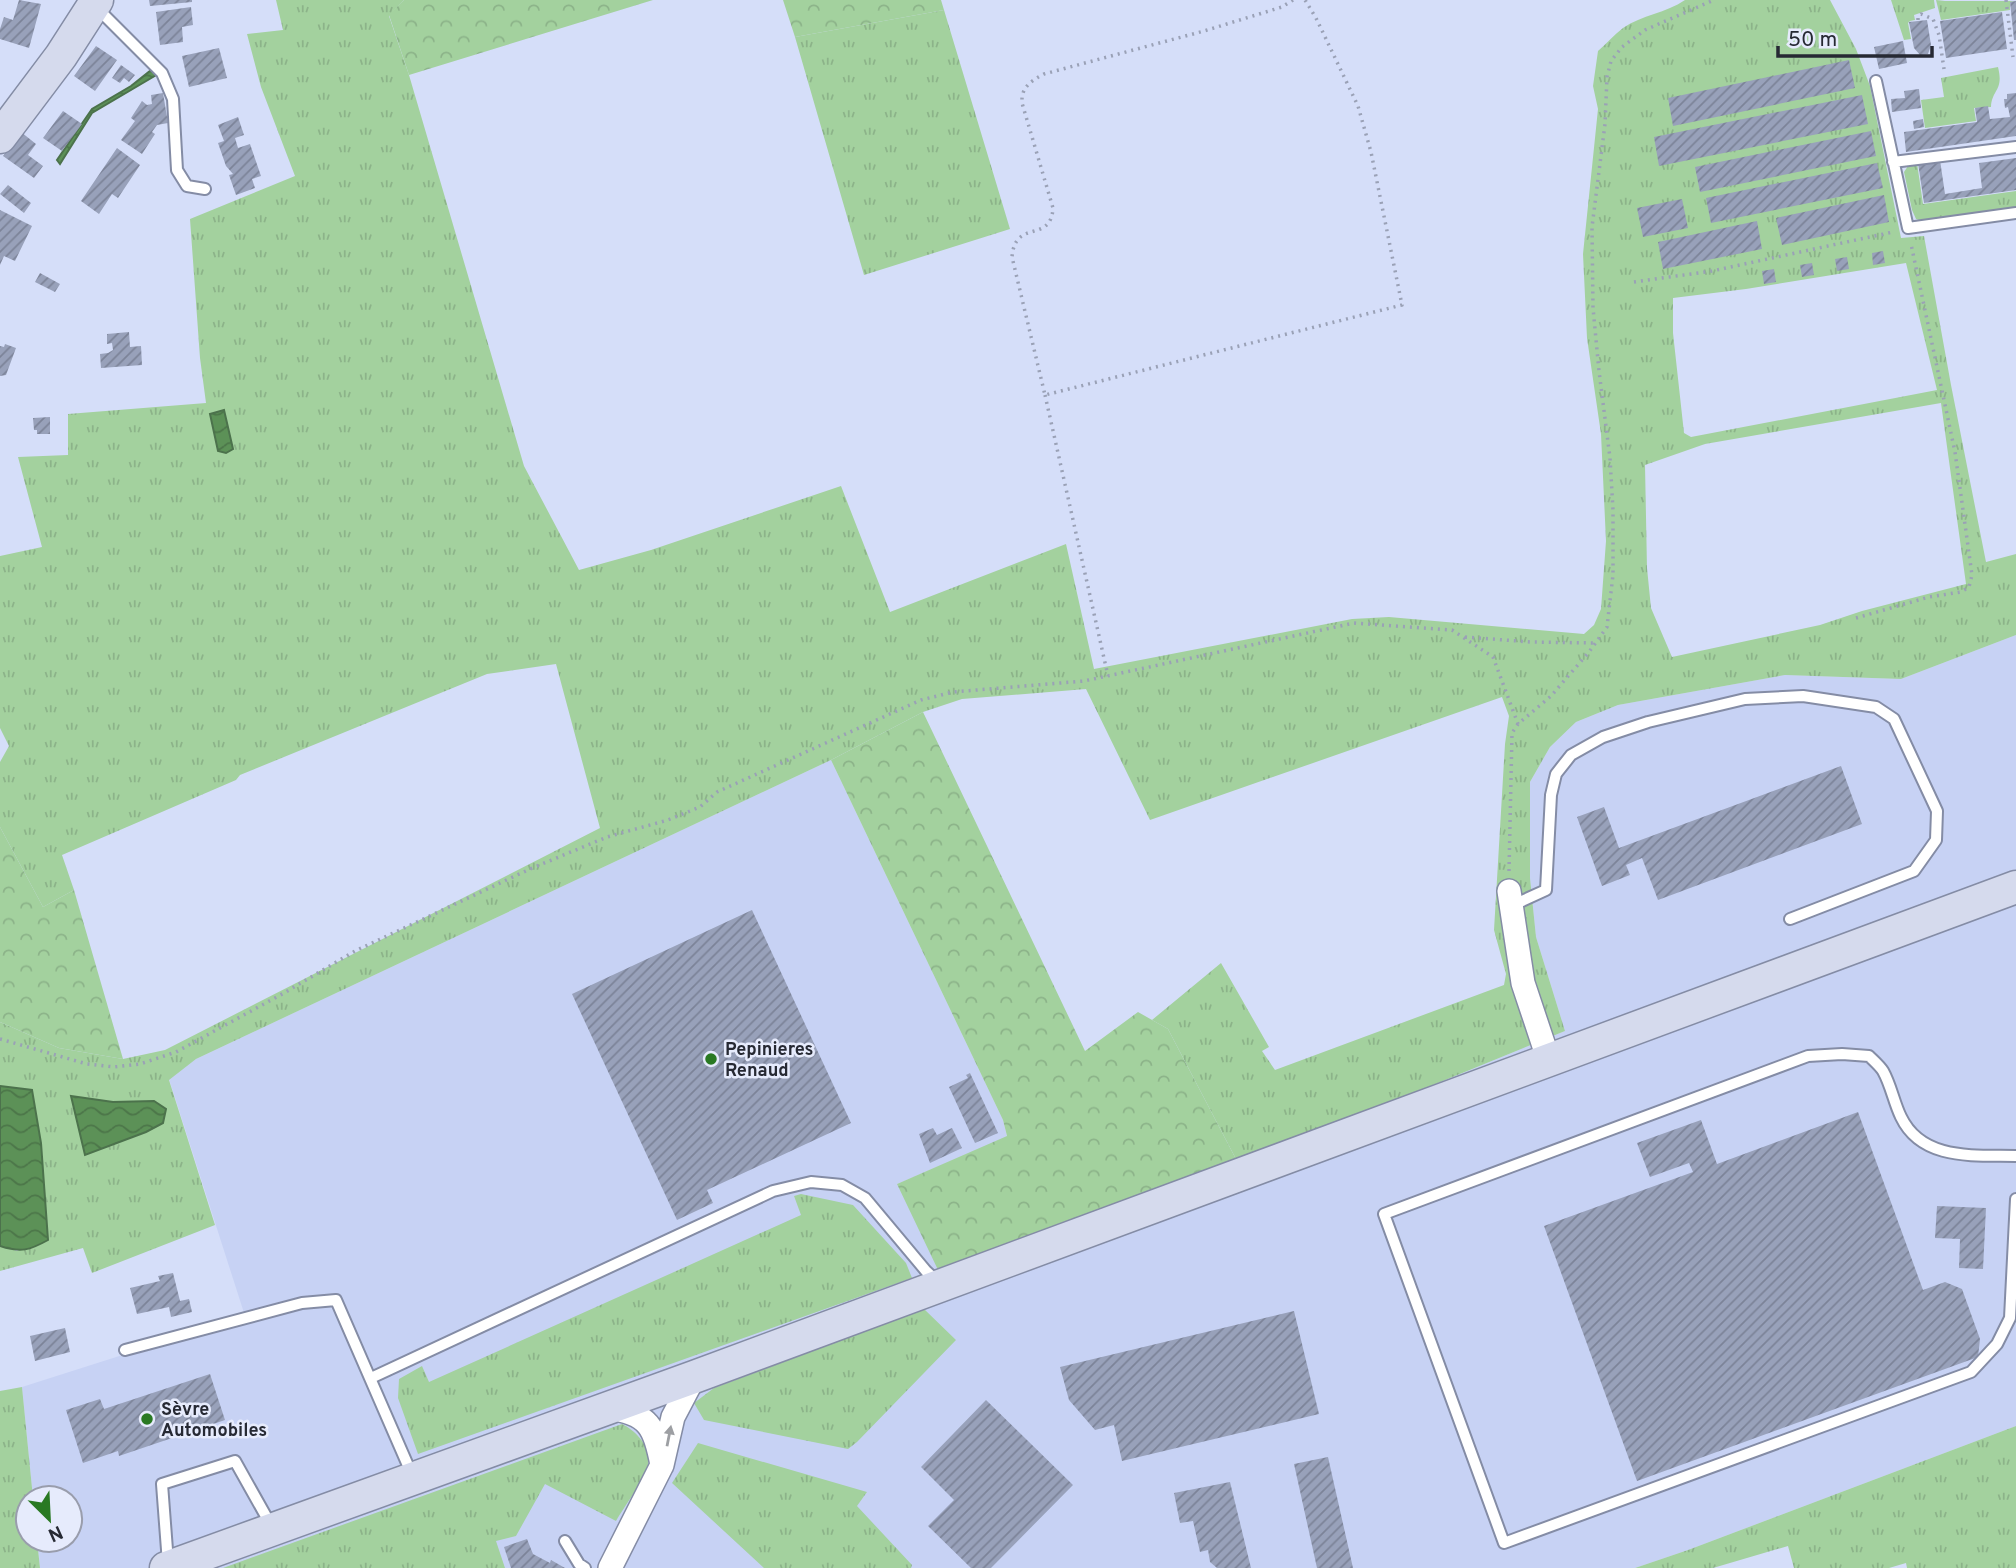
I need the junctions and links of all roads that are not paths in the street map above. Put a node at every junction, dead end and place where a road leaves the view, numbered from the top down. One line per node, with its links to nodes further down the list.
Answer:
1 (96, 2): 3 (main road); 6 (lane)
2 (1875, 81): 5 (lane)
3 (0, 137)
4 (2016, 147): 5 (lane)
5 (1893, 162): 7 (lane)
6 (205, 189)
7 (2016, 213)
8 (2016, 887): 11 (main road)
9 (1510, 898): 10 (lane); 11 (street)
10 (1790, 919)
11 (1550, 1060): 14 (main road)
12 (2016, 1157): 13 (lane)
13 (2016, 1199)
14 (941, 1285): 16 (main road); 17 (lane)
15 (125, 1350): 17 (lane)
16 (694, 1377): 18 (main road); 19 (street, one-way to 16)
17 (371, 1378): 20 (lane)
18 (609, 1408): 19 (street); 20 (main road)
19 (662, 1465): 25 (street)
20 (414, 1479): 21 (main road)
21 (274, 1530): 23 (main road); 23 (lane)
22 (565, 1541): 24 (lane)
23 (167, 1568)
24 (585, 1568)
25 (610, 1568)

